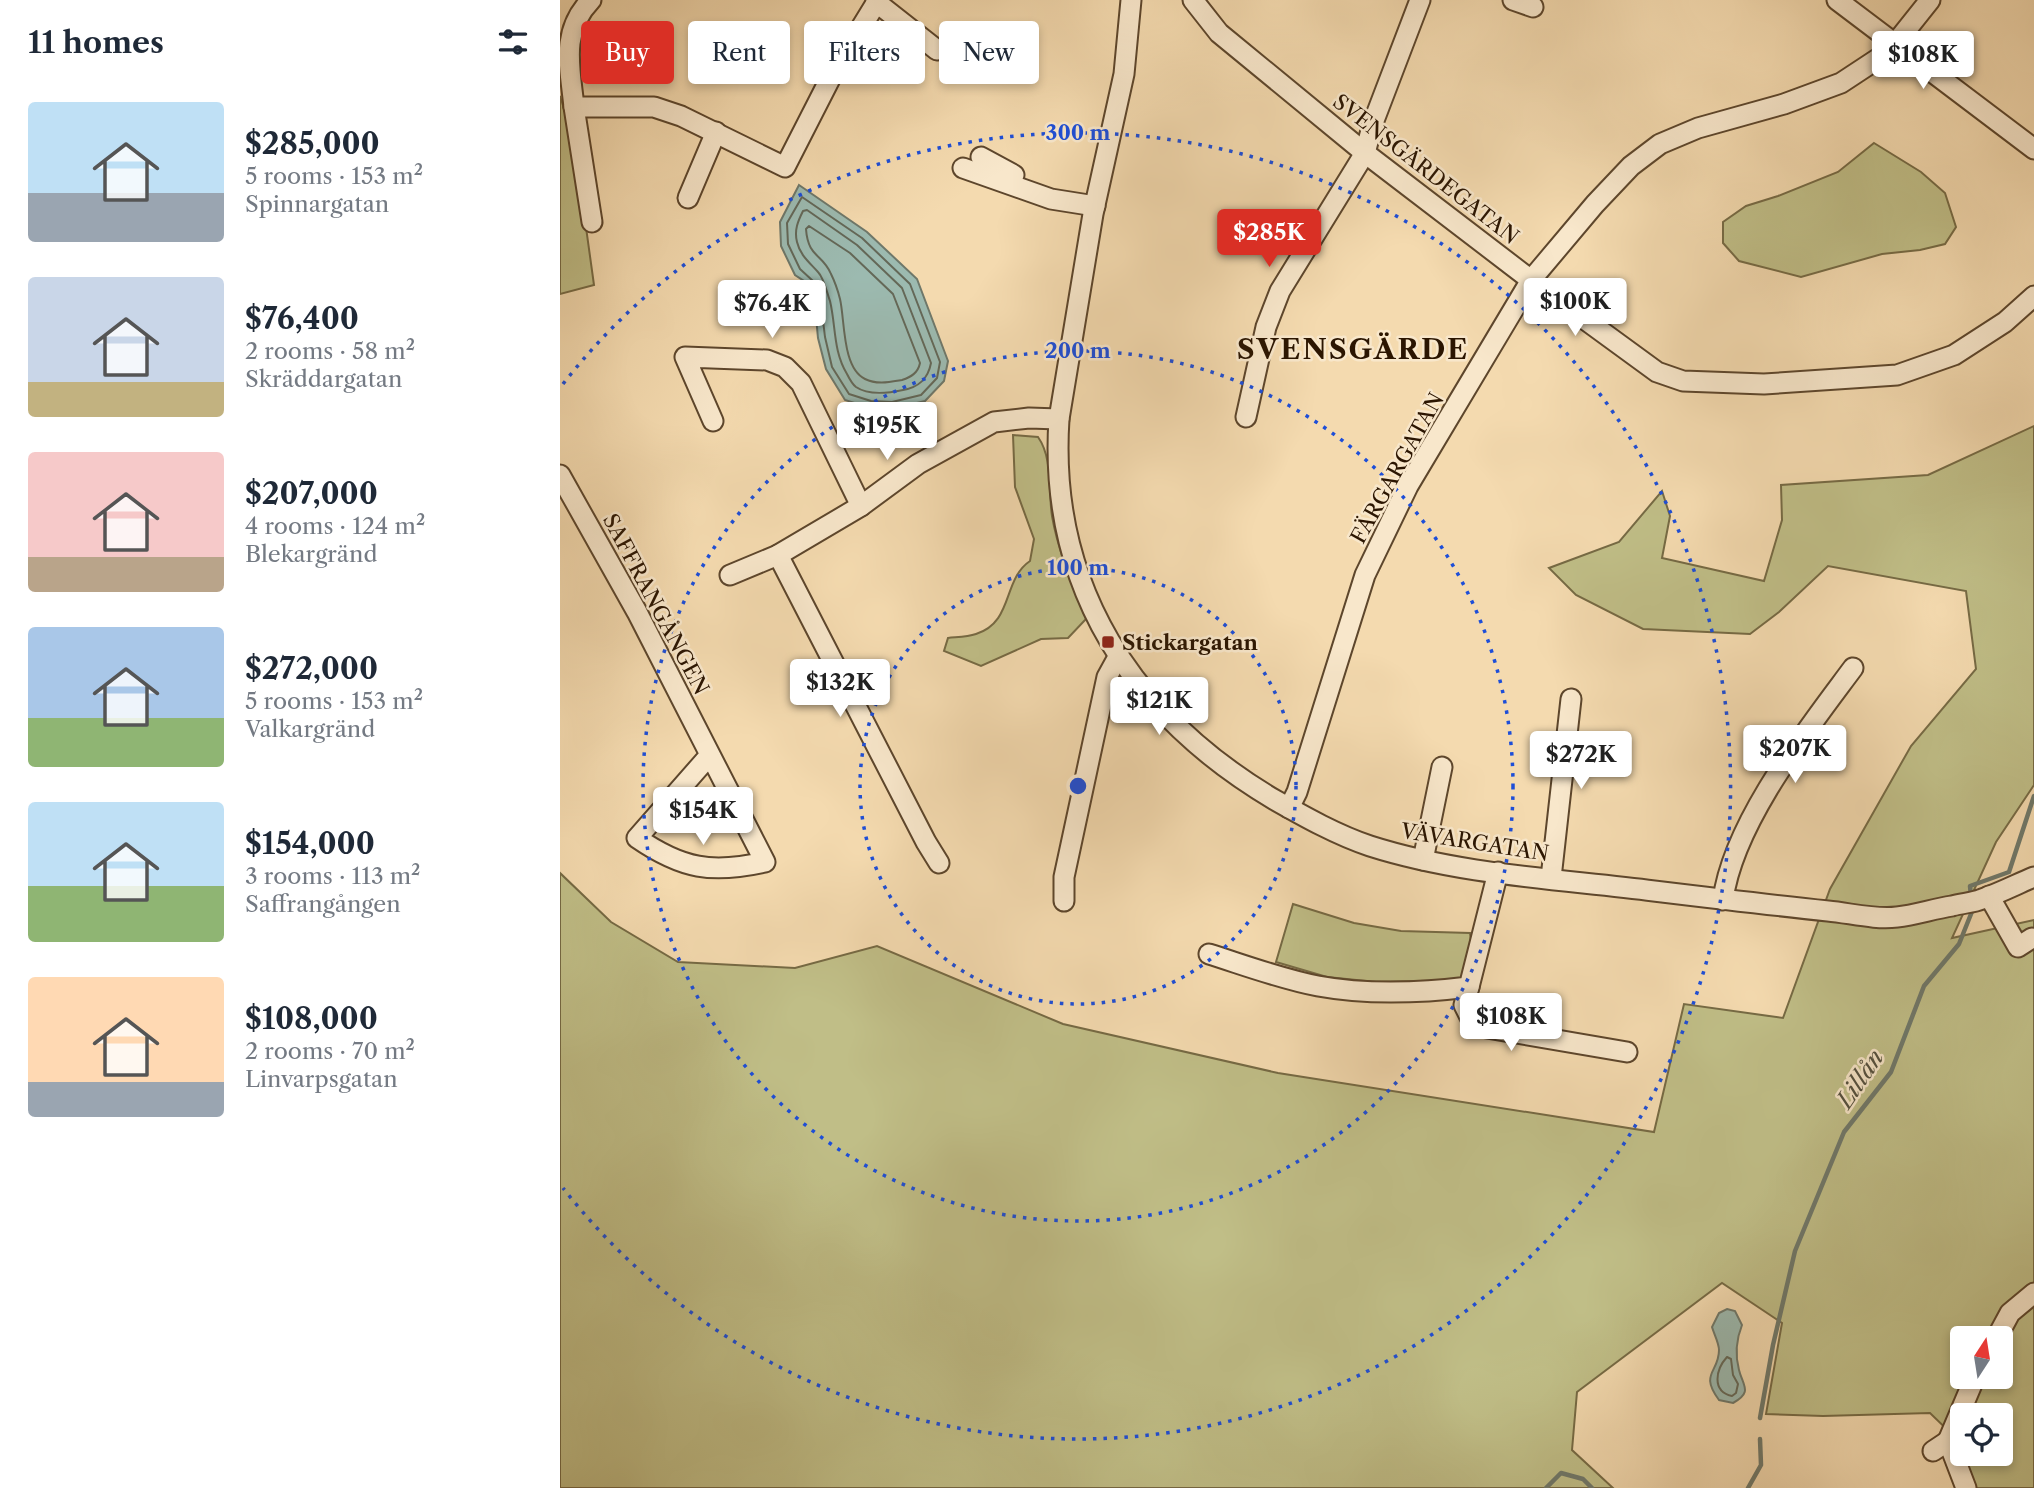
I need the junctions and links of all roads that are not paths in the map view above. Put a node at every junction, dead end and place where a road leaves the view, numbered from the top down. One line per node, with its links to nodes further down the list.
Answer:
1 (591, 0): 12 (street)
2 (1131, 0): 19 (street, VÄVARGATAN)
3 (1193, 0): 15 (street, SVENSGÄRDEGATAN)
4 (1420, 0): 15 (street)
5 (1513, 0): 9 (street)
6 (1837, 0): 10 (street)
7 (1930, 0): 10 (street, FÄRGARGATAN)
8 (877, 1): 11 (street); 13 (street)
9 (1532, 7)
10 (1895, 44): 14 (street); 21 (street, FÄRGARGATAN)
11 (937, 50)
12 (574, 107): 13 (street); 20 (street)
13 (716, 132): 18 (street)
14 (2034, 149)
15 (1365, 153): 21 (street, SVENSGÄRDEGATAN); 23 (street)
16 (981, 157): 19 (street)
17 (962, 168): 19 (street)
18 (688, 198)
19 (1096, 200): 24 (street, VÄVARGATAN)
20 (592, 222)
21 (1531, 280): 22 (street, SVENSGÄRDEGATAN); 35 (street, FÄRGARGATAN)
22 (2034, 296)
23 (1246, 417)
24 (1059, 419): 27 (street); 30 (street, VÄVARGATAN)
25 (713, 421): 27 (street)
26 (560, 475): 33 (street, SAFFRANGÅNGEN)
27 (861, 506): 28 (street)
28 (778, 555): 29 (street); 37 (street)
29 (730, 575)
30 (1118, 657): 35 (street, VÄVARGATAN); 43 (street)
31 (1853, 668): 42 (street)
32 (1571, 699): 40 (street)
33 (709, 756): 33 (street, SAFFRANGÅNGEN)
34 (1442, 766): 36 (street)
35 (1289, 808): 36 (street, VÄVARGATAN)
36 (1423, 860): 38 (street, VÄVARGATAN)
37 (939, 863)
38 (1499, 872): 40 (street, VÄVARGATAN); 46 (street)
39 (2034, 877): 41 (street, VÄVARGATAN)
40 (1551, 878): 42 (street, VÄVARGATAN)
41 (1985, 898): 42 (street, VÄVARGATAN); 44 (street)
42 (1723, 900)
43 (1064, 901)
44 (2032, 939)
45 (1209, 954): 46 (street)
46 (1469, 987): 47 (street)
47 (1627, 1052)
48 (2034, 1293): 49 (street)
49 (2003, 1326)
50 (1969, 1390): 51 (street)
51 (1966, 1488)

